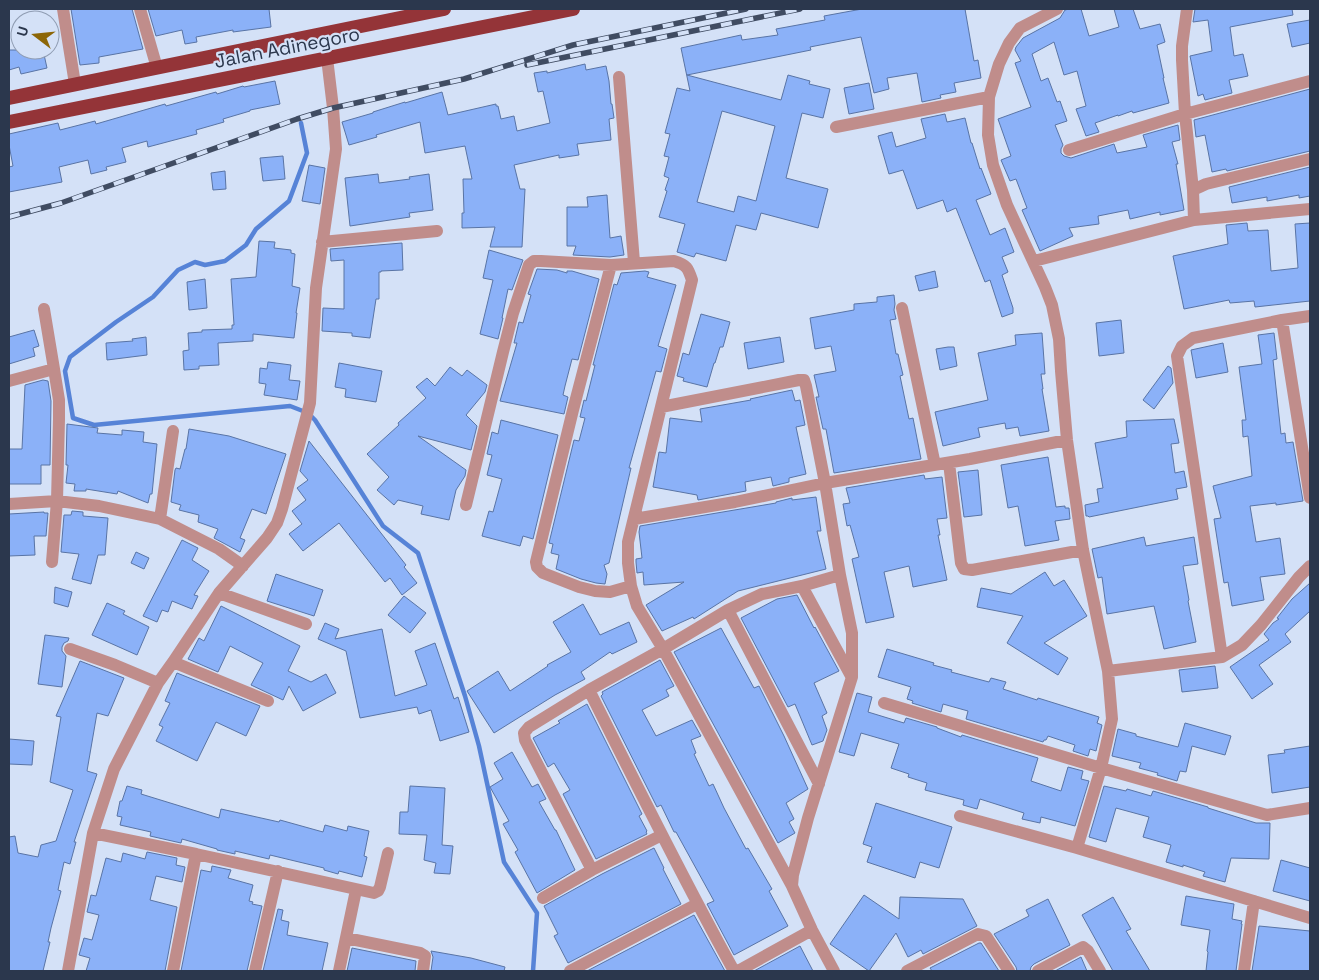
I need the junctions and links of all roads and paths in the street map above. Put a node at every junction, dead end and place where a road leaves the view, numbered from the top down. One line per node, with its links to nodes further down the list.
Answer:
1 (63, 9): 11 (street)
2 (140, 9): 8 (street)
3 (444, 9): 8 (highway, Jalan Adinegoro)
4 (573, 9): 7 (highway, Jalan Adinegoro)
5 (1056, 9): 12 (street)
6 (1187, 9): 14 (street)
7 (327, 58): 15 (highway, Jalan Adinegoro); 23 (street)
8 (157, 68): 11 (highway, Jalan Adinegoro)
9 (619, 77): 24 (street)
10 (1310, 81): 14 (street)
11 (75, 84): 13 (highway, Jalan Adinegoro)
12 (989, 96): 16 (street); 25 (street)
13 (9, 98)
14 (1185, 114): 17 (street); 19 (street)
15 (9, 122)
16 (836, 127)
17 (1069, 150)
18 (1310, 159): 19 (street)
19 (1193, 190): 21 (street)
20 (1310, 209): 21 (street)
21 (1194, 220): 25 (street)
22 (437, 231): 23 (street)
23 (322, 242): 47 (street)
24 (634, 262): 26 (street); 33 (street)
25 (1034, 262): 35 (street)
26 (611, 265): 42 (street); 50 (street)
27 (902, 308): 37 (street)
28 (44, 309): 31 (street)
29 (1310, 316): 30 (street)
30 (1282, 320): 39 (street); 57 (street)
31 (54, 369): 32 (street); 40 (street)
32 (9, 381)
33 (661, 407): 38 (street); 44 (street)
34 (173, 431): 43 (street)
35 (1067, 440): 36 (street); 45 (street)
36 (949, 462): 37 (street); 45 (street)
37 (935, 465): 38 (street)
38 (825, 483): 44 (street); 49 (street)
39 (1310, 498)
40 (57, 501): 41 (street); 43 (street); 46 (street)
41 (9, 504)
42 (466, 505)
43 (160, 519): 47 (street)
44 (634, 519): 50 (street)
45 (1082, 550): 59 (street)
46 (52, 562)
47 (242, 566): 52 (street)
48 (1310, 566): 57 (street)
49 (840, 575): 51 (street); 60 (street)
50 (631, 586): 56 (street)
51 (802, 586): 53 (street); 60 (street)
52 (219, 593): 54 (street); 58 (street)
53 (728, 610): 56 (street); 66 (street)
54 (306, 624)
55 (70, 649): 61 (street)
56 (663, 650): 62 (street); 76 (street)
57 (1222, 657): 59 (street)
58 (173, 662): 61 (street); 63 (street)
59 (1108, 671): 65 (street)
60 (852, 677): 66 (street)
61 (158, 683): 69 (street)
62 (589, 690): 70 (street); 74 (street)
63 (268, 701)
64 (884, 703): 65 (street)
65 (1101, 768): 67 (street); 71 (street)
66 (819, 784): 76 (street)
67 (1310, 808)
68 (960, 816): 71 (street)
69 (93, 833): 73 (street); 85 (street)
70 (662, 835): 74 (street); 80 (street)
71 (1077, 848): 79 (street)
72 (388, 853): 77 (street)
73 (196, 854): 75 (street); 86 (street)
74 (592, 870): 78 (street)
75 (278, 871): 77 (street); 87 (street)
76 (792, 886): 82 (street)
77 (356, 890): 83 (street)
78 (543, 898)
79 (1254, 901): 81 (street); 97 (street)
80 (697, 904): 90 (street); 91 (street)
81 (1310, 918)
82 (812, 930): 92 (street); 93 (street)
83 (346, 938): 88 (street); 89 (street)
84 (914, 970): 94 (street)
85 (68, 971)
86 (173, 971)
87 (255, 971)
88 (339, 971)
89 (423, 971)
90 (570, 971)
91 (734, 971)
92 (738, 971)
93 (834, 971)
94 (1009, 971)
95 (1038, 971): 96 (street)
96 (1100, 971)
97 (1244, 971)

